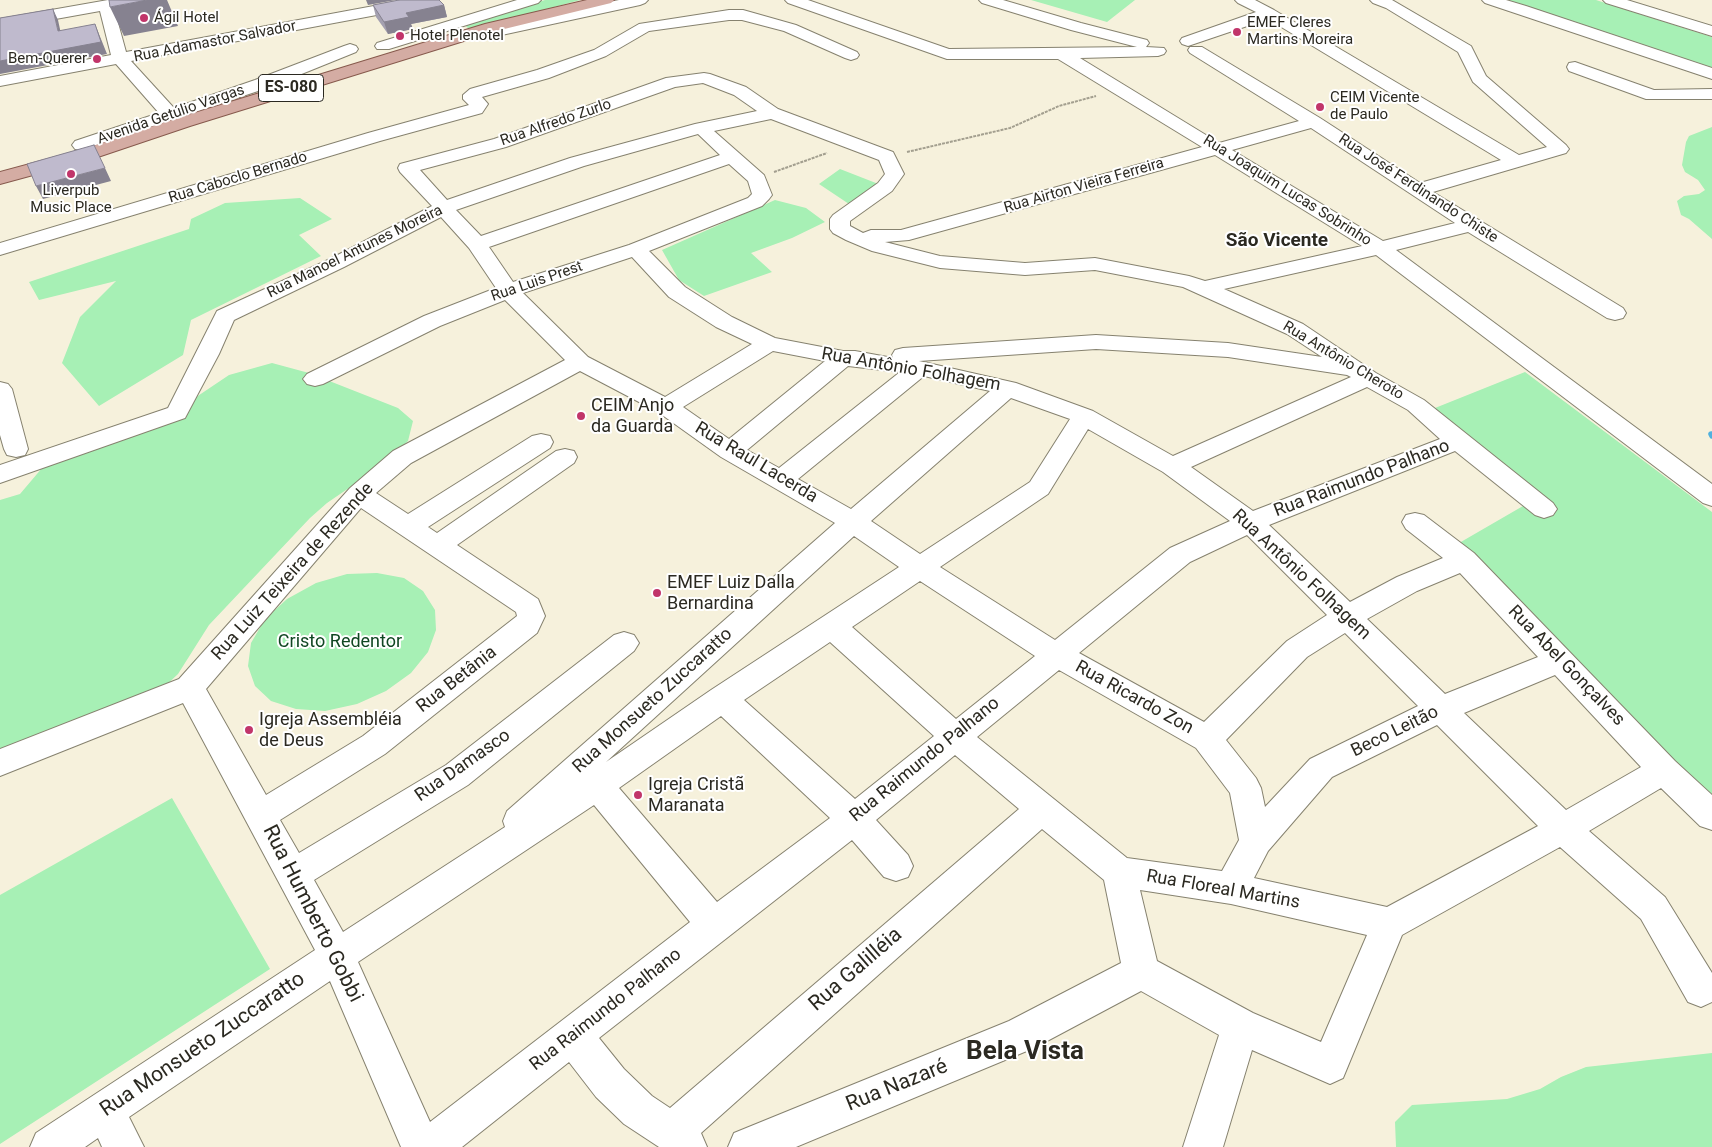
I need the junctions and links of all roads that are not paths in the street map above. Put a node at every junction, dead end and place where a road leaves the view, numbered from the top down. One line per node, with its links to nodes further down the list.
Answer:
1 (133, 0): 14 (street)
2 (341, 0): 19 (street)
3 (430, 0): 19 (street, Rua Adamastor Salvador)
4 (533, 0): 19 (street)
5 (606, 0): 13 (main road, ES-080)
6 (640, 0): 17 (street)
7 (793, 0): 21 (street)
8 (986, 0): 20 (street, Rua José Ferdinando Chiste)
9 (1243, 0): 15 (street)
10 (1378, 0): 36 (street)
11 (1490, 0): 26 (street)
12 (1611, 0): 18 (street)
13 (588, 4): 17 (main road, ES-080); 22 (main road, ES-080)
14 (106, 5): 16 (street); 24 (street)
15 (1269, 13): 20 (street); 36 (street)
16 (0, 24)
17 (497, 31): 22 (main road, ES-080)
18 (1712, 31)
19 (358, 38): 24 (street, Rua Adamastor Salvador); 30 (street, Avenida Getúlio Vargas)
20 (1173, 46): 21 (street); 31 (street, Rua José Ferdinando Chiste)
21 (1061, 54): 34 (street, Rua Joaquim Lucas Sobrinho)
22 (398, 55): 30 (main road, ES-080)
23 (850, 55): 46 (street, Rua Caboclo Bernado)
24 (120, 59): 27 (street, Rua Adamastor Salvador); 30 (street)
25 (1575, 67): 28 (street)
26 (1712, 74)
27 (0, 81)
28 (1712, 94)
29 (772, 113): 32 (street, Rua Manoel Antunes Moreira); 38 (street, Rua Alfredo Zurlo); 43 (street, Rua Antônio Cheroto)
30 (178, 118): 33 (main road, ES-080); 33 (main road, ES-080)
31 (1314, 122): 34 (street, Rua Airton Vieira Ferreira); 40 (street, Rua José Ferdinando Chiste)
32 (701, 128): 35 (street); 41 (street, Rua Manoel Antunes Moreira)
33 (93, 146): 37 (main road, Avenida Getúlio Vargas / ES-080); 39 (main road, Avenida Getúlio Vargas / ES-080)
34 (1218, 149): 43 (street, Rua Airton Vieira Ferreira); 45 (street, Rua Joaquim Lucas Sobrinho)
35 (731, 157): 44 (street); 47 (street, Rua Luis Prest)
36 (1516, 161): 40 (street)
37 (0, 167)
38 (407, 168): 41 (street, Rua Raul Lacerda)
39 (0, 178)
40 (1418, 190): 42 (street, Rua José Ferdinando Chiste)
41 (445, 207): 44 (street, Rua Raul Lacerda); 67 (street, Rua Manoel Antunes Moreira)
42 (1472, 224): 45 (street); 50 (street, Rua José Ferdinando Chiste)
43 (854, 236): 48 (street, Rua Antônio Cheroto)
44 (477, 244): 49 (street, Rua Raul Lacerda)
45 (1380, 248): 48 (street); 70 (street, Rua Joaquim Lucas Sobrinho)
46 (0, 249)
47 (636, 249): 49 (street, Rua Luis Prest); 51 (street, Rua Antônio Folhagem)
48 (1202, 288): 55 (street, Rua Antônio Cheroto)
49 (508, 291): 53 (street, Rua Raul Lacerda); 56 (street, Rua Luis Prest)
50 (1614, 313)
51 (769, 344): 52 (street, Rua Antônio Folhagem); 59 (street)
52 (842, 358): 54 (street, Rua Antônio Folhagem); 55 (street); 64 (street)
53 (580, 362): 59 (street, Rua Raul Lacerda); 69 (street, Rua Luiz Teixeira de Rezende)
54 (920, 368): 57 (street, Rua Antônio Folhagem); 68 (street)
55 (1361, 373): 61 (street, Rua Antônio Cheroto); 66 (street)
56 (315, 379)
57 (1008, 388): 60 (street, Rua Antônio Folhagem); 72 (street, Rua Monsueto Zuccaratto)
58 (0, 389): 63 (street)
59 (666, 407): 64 (street, Rua Raul Lacerda)
60 (1084, 416): 66 (street, Rua Antônio Folhagem); 78 (street, Rua Monsueto Zuccaratto)
61 (1458, 441): 71 (street, Rua Antônio Cheroto); 73 (street, Rua Raimundo Palhano)
62 (540, 442): 75 (street)
63 (16, 449)
64 (730, 451): 68 (street, Rua Raul Lacerda)
65 (565, 457): 76 (street)
66 (1172, 466): 73 (street, Rua Antônio Folhagem)
67 (0, 474)
68 (781, 479): 72 (street, Rua Raul Lacerda)
69 (359, 494): 75 (street); 84 (street, Rua Luiz Teixeira de Rezende)
70 (1712, 496)
71 (1544, 509)
72 (853, 522): 78 (street, Rua Raul Lacerda); 91 (street, Rua Monsueto Zuccaratto)
73 (1250, 522): 79 (street, Rua Antônio Folhagem); 82 (street, Rua Raimundo Palhano)
74 (1415, 522): 77 (street, Rua Abel Gonçalves)
75 (409, 526): 76 (street)
76 (438, 545): 93 (street, Rua Betânia)
77 (1464, 560): 79 (street); 83 (street, Rua Abel Gonçalves)
78 (919, 567): 80 (street, Rua Monsueto Zuccaratto); 82 (street, Rua Ricardo Zon)
79 (1347, 617): 86 (street, Rua Antônio Folhagem); 88 (street)
80 (832, 626): 85 (street, Rua Monsueto Zuccaratto); 87 (street)
81 (624, 643): 100 (street, Rua Damasco)
82 (1055, 654): 87 (street, Rua Raimundo Palhano); 88 (street, Rua Ricardo Zon)
83 (1560, 660): 86 (street, Beco Leitão); 90 (street, Rua Abel Gonçalves)
84 (190, 687): 89 (street, Rua Luiz Teixeira de Rezende); 93 (street, Rua Humberto Gobbi)
85 (722, 699): 91 (street, Rua Monsueto Zuccaratto); 95 (street)
86 (1441, 709): 96 (street, Rua Antônio Folhagem); 97 (street, Beco Leitão)
87 (954, 736): 92 (street); 95 (street, Rua Raimundo Palhano)
88 (1207, 739): 97 (street, Rua Ricardo Zon)
89 (0, 764)
90 (1664, 770): 94 (street, Rua Abel Gonçalves); 96 (street)
91 (589, 776): 103 (street); 104 (street, Rua Monsueto Zuccaratto)
92 (1042, 809): 99 (street); 110 (street, Rua Galilléia)
93 (261, 815): 100 (street, Rua Humberto Gobbi)
94 (1712, 816)
95 (854, 818): 98 (street); 103 (street, Rua Raimundo Palhano)
96 (1562, 829): 102 (street); 106 (street, Rua Antônio Folhagem)
97 (1256, 841): 101 (street)
98 (896, 866)
99 (1119, 872): 101 (street, Rua Floreal Martins); 105 (street)
100 (293, 875): 104 (street, Rua Humberto Gobbi)
101 (1231, 888): 102 (street, Rua Floreal Martins)
102 (1389, 924): 107 (street)
103 (714, 925): 108 (street, Rua Raimundo Palhano)
104 (337, 956): 109 (street, Rua Monsueto Zuccaratto); 113 (street, Rua Humberto Gobbi)
105 (1141, 972): 107 (street); 115 (street, Rua Nazaré)
106 (1702, 989)
107 (1240, 1026): 116 (street)
108 (573, 1036): 110 (street); 114 (street, Rua Raimundo Palhano)
109 (104, 1111): 111 (street, Rua Monsueto Zuccaratto); 112 (street)
110 (680, 1140)
111 (50, 1147)
112 (124, 1147)
113 (421, 1147)
114 (430, 1147)
115 (748, 1147)
116 (1203, 1147)

